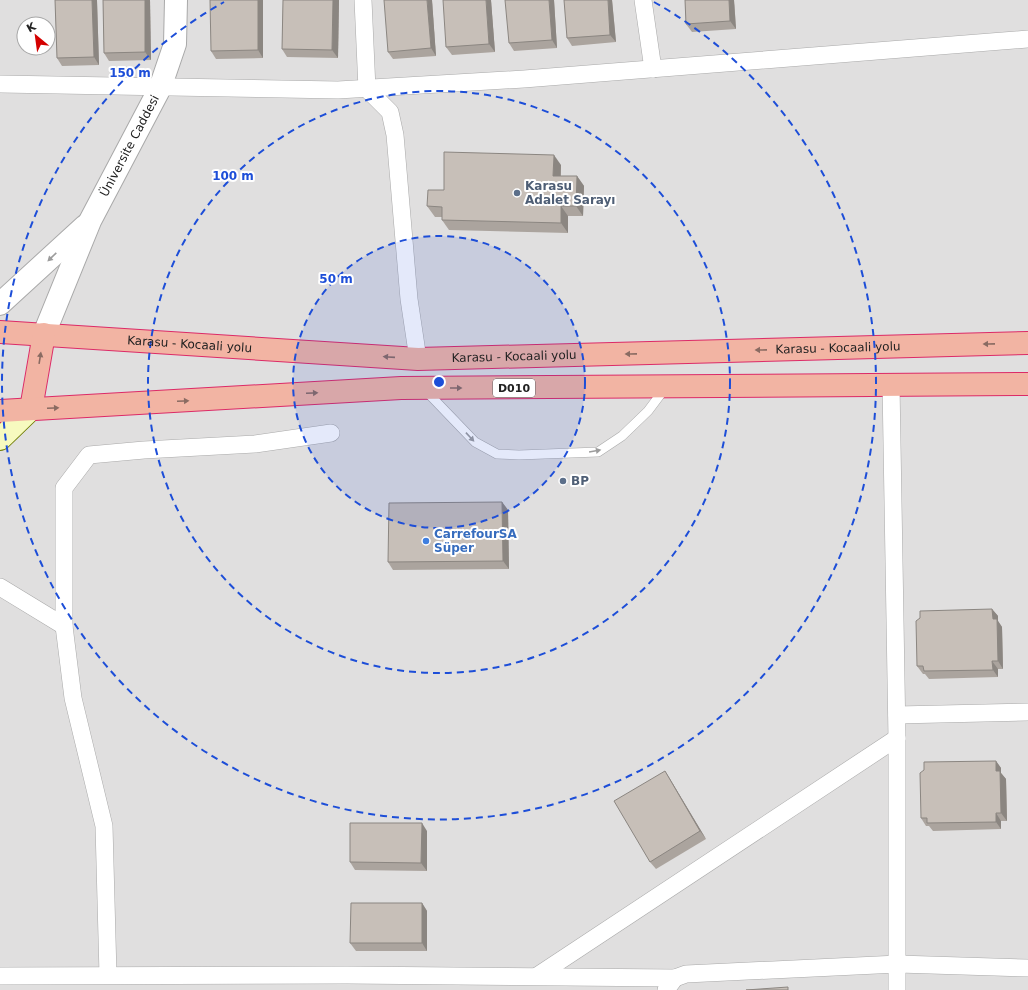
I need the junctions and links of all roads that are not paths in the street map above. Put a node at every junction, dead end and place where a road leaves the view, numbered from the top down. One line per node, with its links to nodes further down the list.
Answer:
1 (176, 0): 7 (street, Üniversite Caddesi)
2 (363, 0): 8 (street)
3 (643, 0): 5 (street)
4 (1028, 39): 5 (street)
5 (653, 69): 8 (street)
6 (0, 84): 7 (street)
7 (160, 88): 8 (street); 9 (street, Üniversite Caddesi)
8 (367, 89): 14 (street)
9 (90, 221): 10 (street, one-way to 10); 12 (street)
10 (0, 304)
11 (0, 332): 12 (highway, Karasu - Kocaali yolu)
12 (44, 334): 14 (highway, Karasu - Kocaali yolu, one-way to 12); 19 (highway, one-way to 12)
13 (1028, 343): 14 (highway, Karasu - Kocaali yolu, one-way to 14)
14 (418, 359)
15 (891, 384): 16 (highway, D010); 17 (highway, D010); 26 (street)
16 (1028, 384)
17 (666, 386): 18 (highway, D010, one-way to 17); 18 (lane, one-way to 17)
18 (424, 388): 19 (highway, D010, one-way to 18)
19 (31, 410): 20 (highway, D010); 22 (main road)
20 (0, 411)
21 (331, 433): 24 (street)
22 (0, 439)
23 (0, 587): 24 (street)
24 (64, 626): 30 (street)
25 (1028, 712): 26 (street)
26 (897, 715): 27 (street)
27 (897, 738): 28 (street); 32 (street)
28 (898, 964): 29 (street); 33 (street); 34 (street)
29 (1028, 968)
30 (108, 975): 31 (street); 32 (street)
31 (0, 976)
32 (536, 976): 33 (street)
33 (671, 984)
34 (897, 990)

